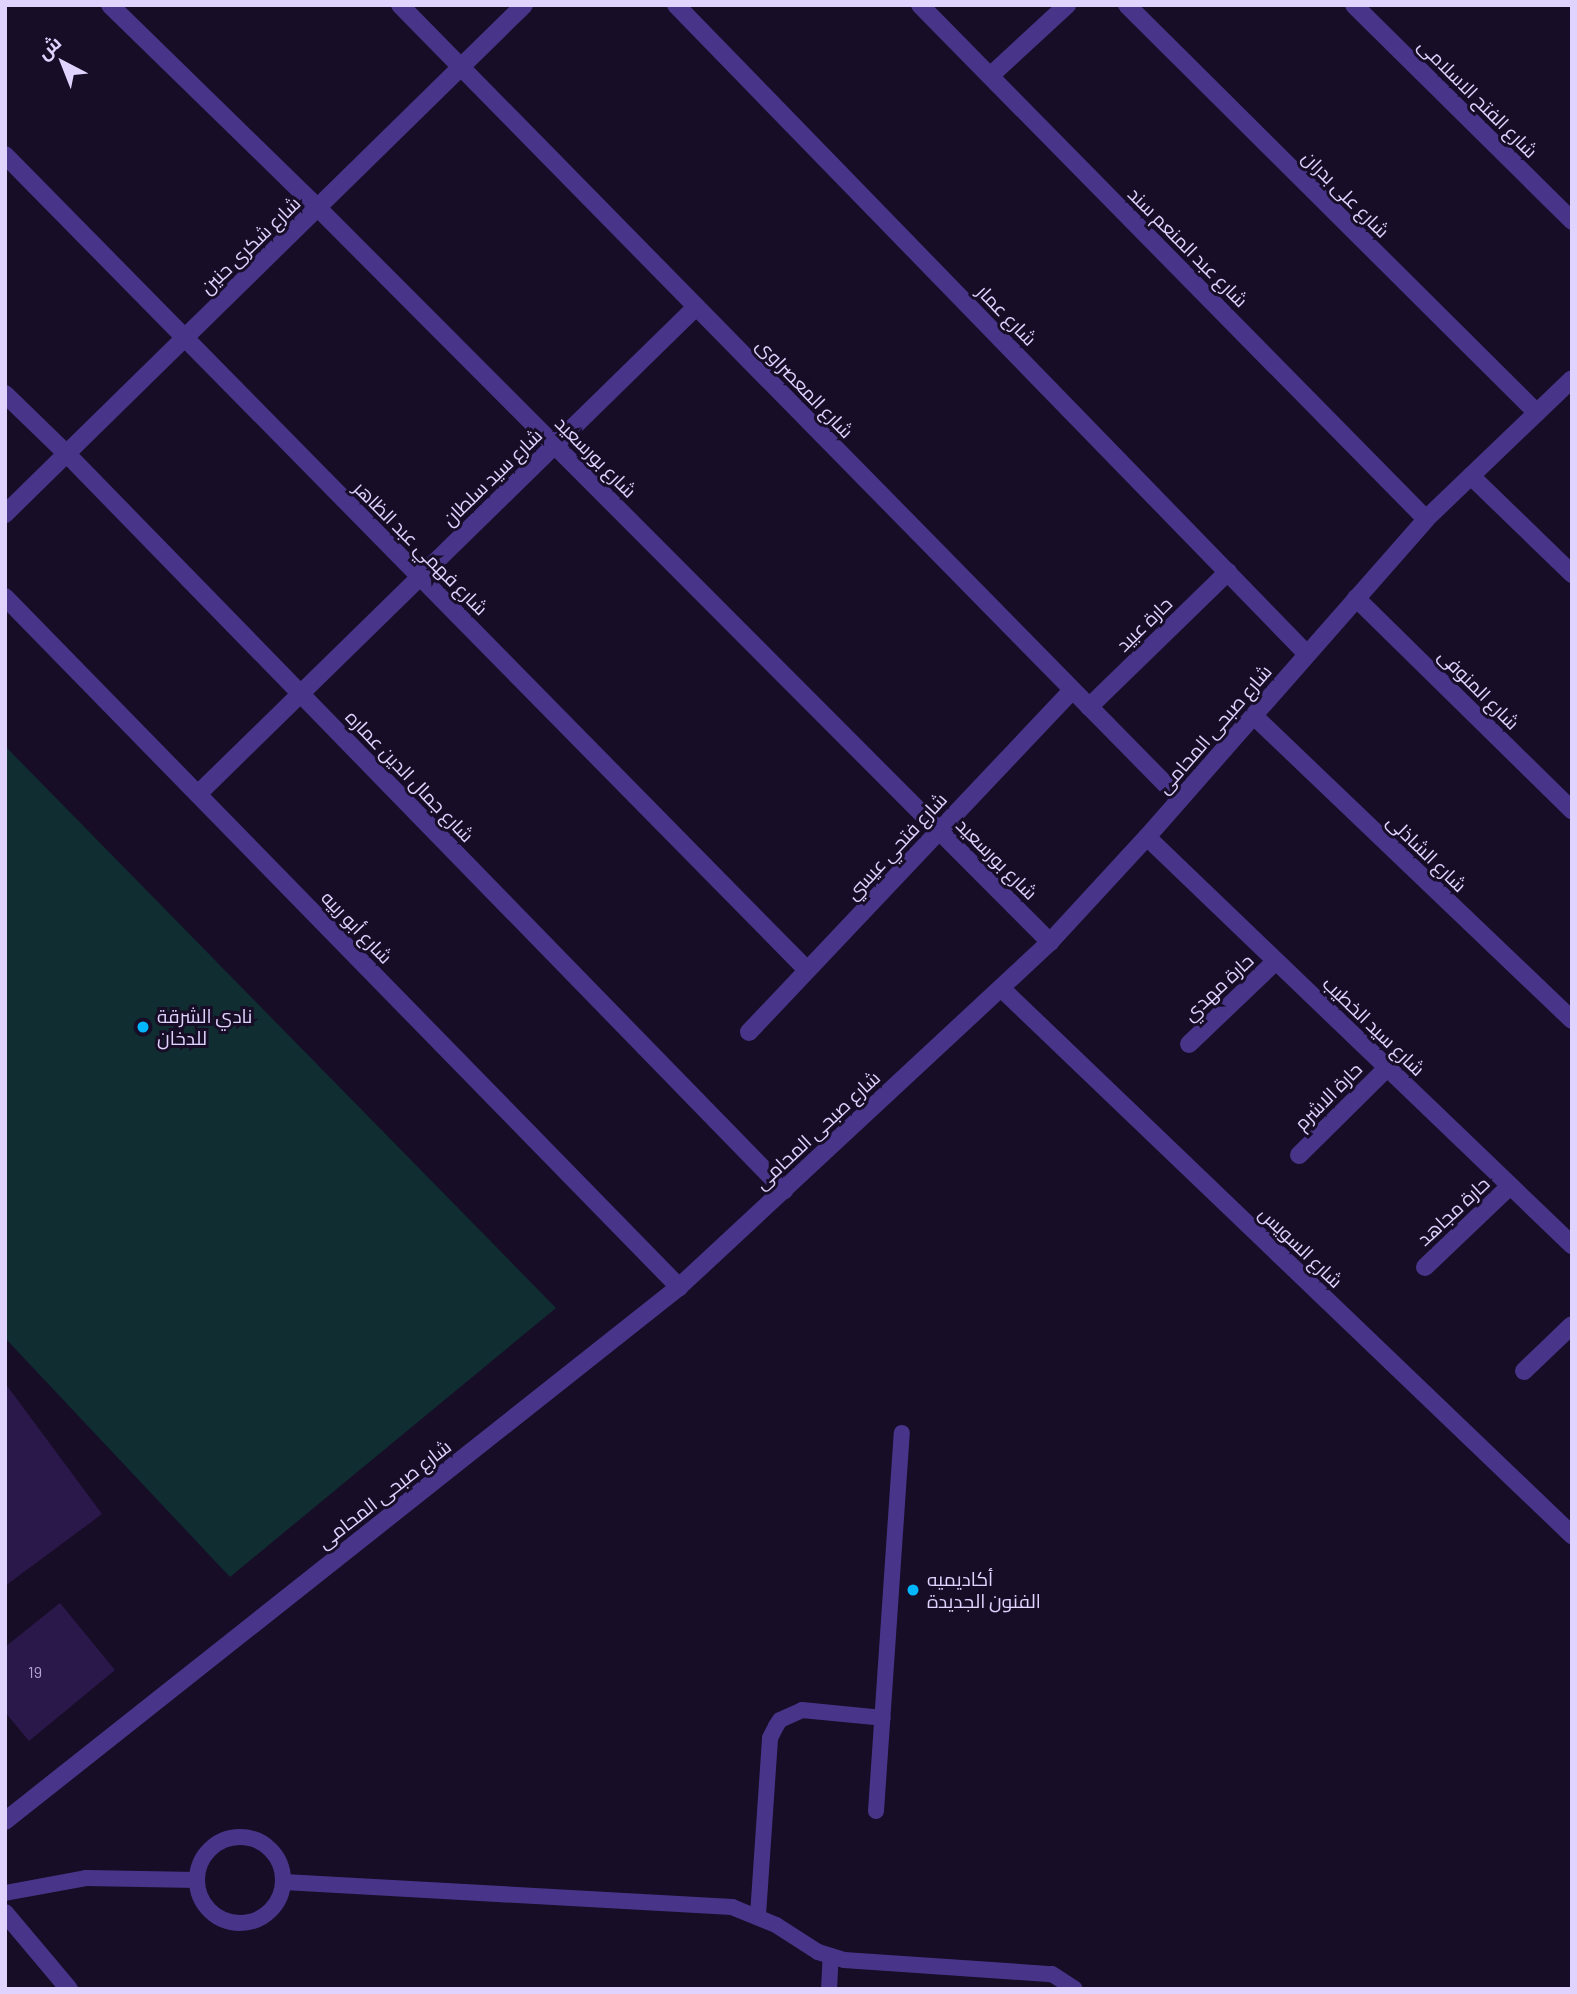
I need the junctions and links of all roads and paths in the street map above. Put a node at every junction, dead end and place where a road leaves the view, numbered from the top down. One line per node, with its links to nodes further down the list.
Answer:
1 (110, 5): 12 (street, شارع بورسعيد)
2 (400, 5): 9 (street, شارع المعصراوى)
3 (524, 5): 9 (street, شارع شكرى حنين)
4 (676, 5): 24 (street, شارع عمار)
5 (920, 5): 10 (street, شارع عبد المنعم سند)
6 (1067, 5): 10 (street)
7 (1127, 5): 18 (street, شارع على بدران)
8 (1354, 5): 13 (street, شارع الفتح الاسلامى)
9 (461, 67): 12 (street, شارع شكرى حنين); 14 (street, شارع المعصراوى)
10 (990, 76): 23 (street, شارع عبد المنعم سند)
11 (5, 155): 15 (street, شارع فهمي عبد الظاهر)
12 (318, 208): 15 (street, شارع شكرى حنين); 19 (street, شارع بورسعيد)
13 (1572, 221)
14 (696, 307): 19 (street, شارع سيد سلطان); 30 (street, شارع المعصراوى)
15 (185, 338): 20 (street, شارع شكرى حنين); 26 (street, شارع فهمي عبد الظاهر)
16 (1572, 379): 18 (street, شارع صبحى المحامى)
17 (5, 394): 20 (street, شارع جمال الدين عماره)
18 (1537, 413): 21 (street, شارع صبحى المحامى)
19 (555, 445): 26 (street, شارع سيد سلطان); 37 (street, شارع بورسعيد)
20 (67, 454): 22 (street, شارع شكرى حنين); 31 (street, شارع جمال الدين عماره)
21 (1471, 476): 23 (street, شارع صبحى المحامى); 25 (street)
22 (5, 514)
23 (1426, 519): 28 (street, شارع صبحى المحامى)
24 (1228, 572): 29 (street, شارع عمار); 32 (street, حارة عبيد)
25 (1572, 573)
26 (420, 577): 31 (street, شارع سيد سلطان); 41 (street, شارع فهمي عبد الظاهر)
27 (5, 597): 34 (street, شارع أبو ربيه)
28 (1356, 598): 29 (street, شارع صبحى المحامى); 36 (street, شارع المنوفى)
29 (1307, 654): 33 (street, شارع صبحى المحامى)
30 (1072, 690): 32 (street, شارع المعصراوى); 37 (street, شارع فتحي عيسي)
31 (301, 694): 34 (street, شارع سيد سلطان); 49 (street, شارع جمال الدين عماره)
32 (1089, 706): 35 (street, شارع المعصراوى)
33 (1254, 716): 35 (street, شارع صبحى المحامى); 43 (street, شارع الشاذلى)
34 (198, 794): 52 (street, شارع أبو ربيه)
35 (1180, 799): 38 (street, شارع صبحى المحامى)
36 (1572, 810)
37 (939, 831): 39 (street, شارع بورسعيد); 41 (street, شارع فتحي عيسي)
38 (1147, 837): 39 (street, شارع صبحى المحامى); 40 (street, شارع سيد الخطيب)
39 (1050, 942): 42 (street, شارع صبحى المحامى)
40 (1276, 961): 45 (street, حارة مهدي); 46 (street, شارع سيد الخطيب)
41 (807, 970): 44 (street, شارع فتحي عيسي)
42 (1001, 988): 49 (street, شارع صبحى المحامى); 56 (street, شارع السويس)
43 (1572, 1020)
44 (750, 1032)
45 (1189, 1044)
46 (1387, 1068): 47 (street, حارة الاشرم); 48 (street, شارع سيد الخطيب)
47 (1299, 1155)
48 (1510, 1186): 50 (street, شارع سيد الخطيب); 51 (street, حارة مجاهد)
49 (784, 1190): 52 (street, شارع صبحى المحامى)
50 (1572, 1245)
51 (1425, 1267)
52 (679, 1287): 59 (street, شارع صبحى المحامى)
53 (1572, 1325): 54 (street)
54 (1524, 1371)
55 (902, 1433): 57 (lane)
56 (1572, 1535)
57 (883, 1717): 58 (lane); 64 (lane)
58 (876, 1811)
59 (5, 1821)
60 (197, 1880): 61 (lane); 61 (lane); 62 (lane)
61 (284, 1882): 64 (lane)
62 (5, 1893)
63 (5, 1913): 66 (street)
64 (758, 1915): 65 (lane)
65 (831, 1956): 67 (lane); 68 (lane)
66 (69, 1989)
67 (829, 1989)
68 (1075, 1989)

